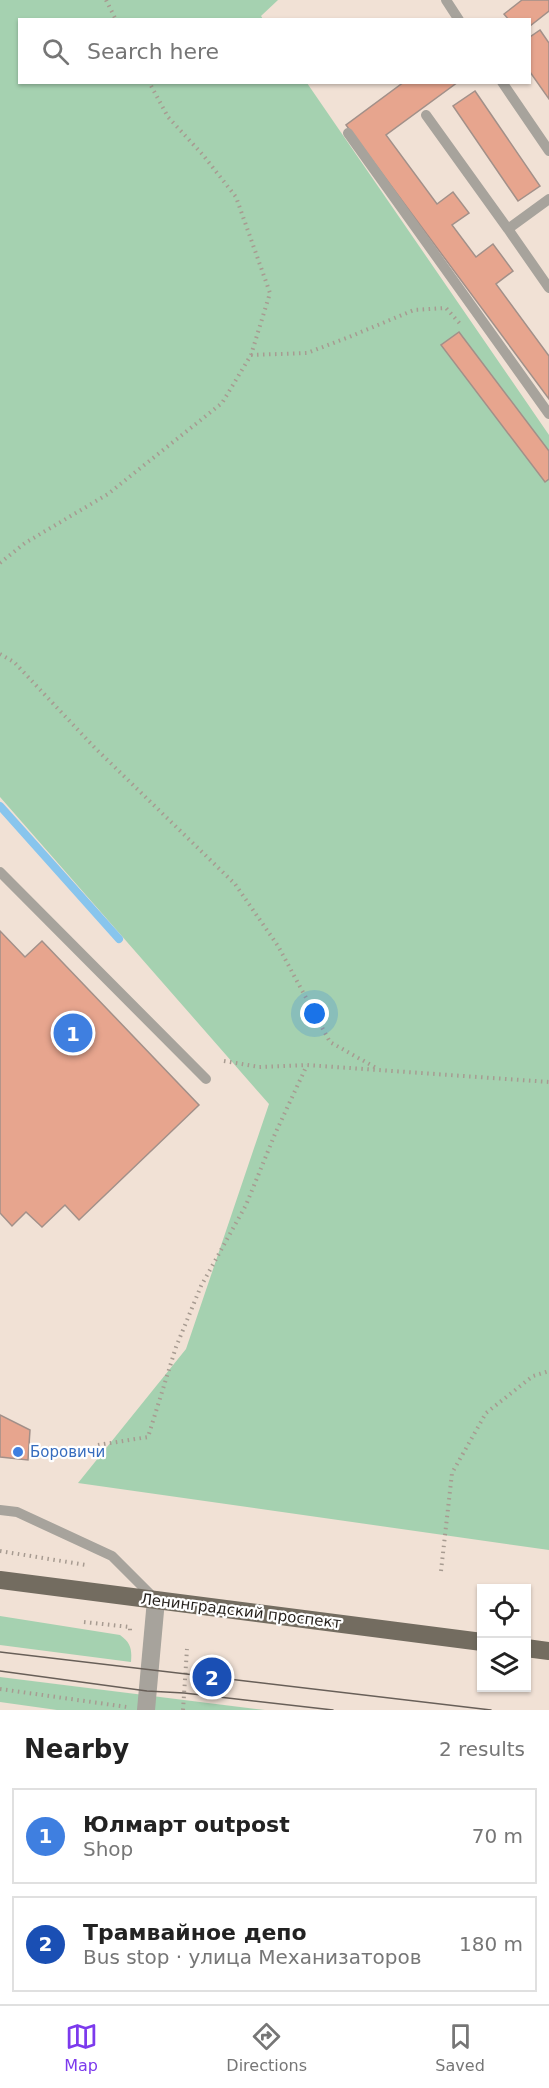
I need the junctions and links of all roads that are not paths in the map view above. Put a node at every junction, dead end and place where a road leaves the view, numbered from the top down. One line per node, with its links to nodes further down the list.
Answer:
1 (446, 0): 2 (lane)
2 (458, 18)
3 (503, 84): 6 (lane)
4 (426, 115): 8 (lane)
5 (348, 133): 10 (lane)
6 (549, 152)
7 (549, 200): 8 (lane)
8 (508, 229): 9 (lane)
9 (549, 288)
10 (549, 414)
11 (0, 872): 12 (lane)
12 (206, 1079)
13 (0, 1510): 15 (lane)
14 (0, 1580): 15 (main road, Ленинградский проспект)
15 (156, 1600): 16 (main road, Ленинградский проспект); 19 (street)
16 (477, 1641)
17 (531, 1649): 18 (main road)
18 (549, 1651)
19 (146, 1710)

